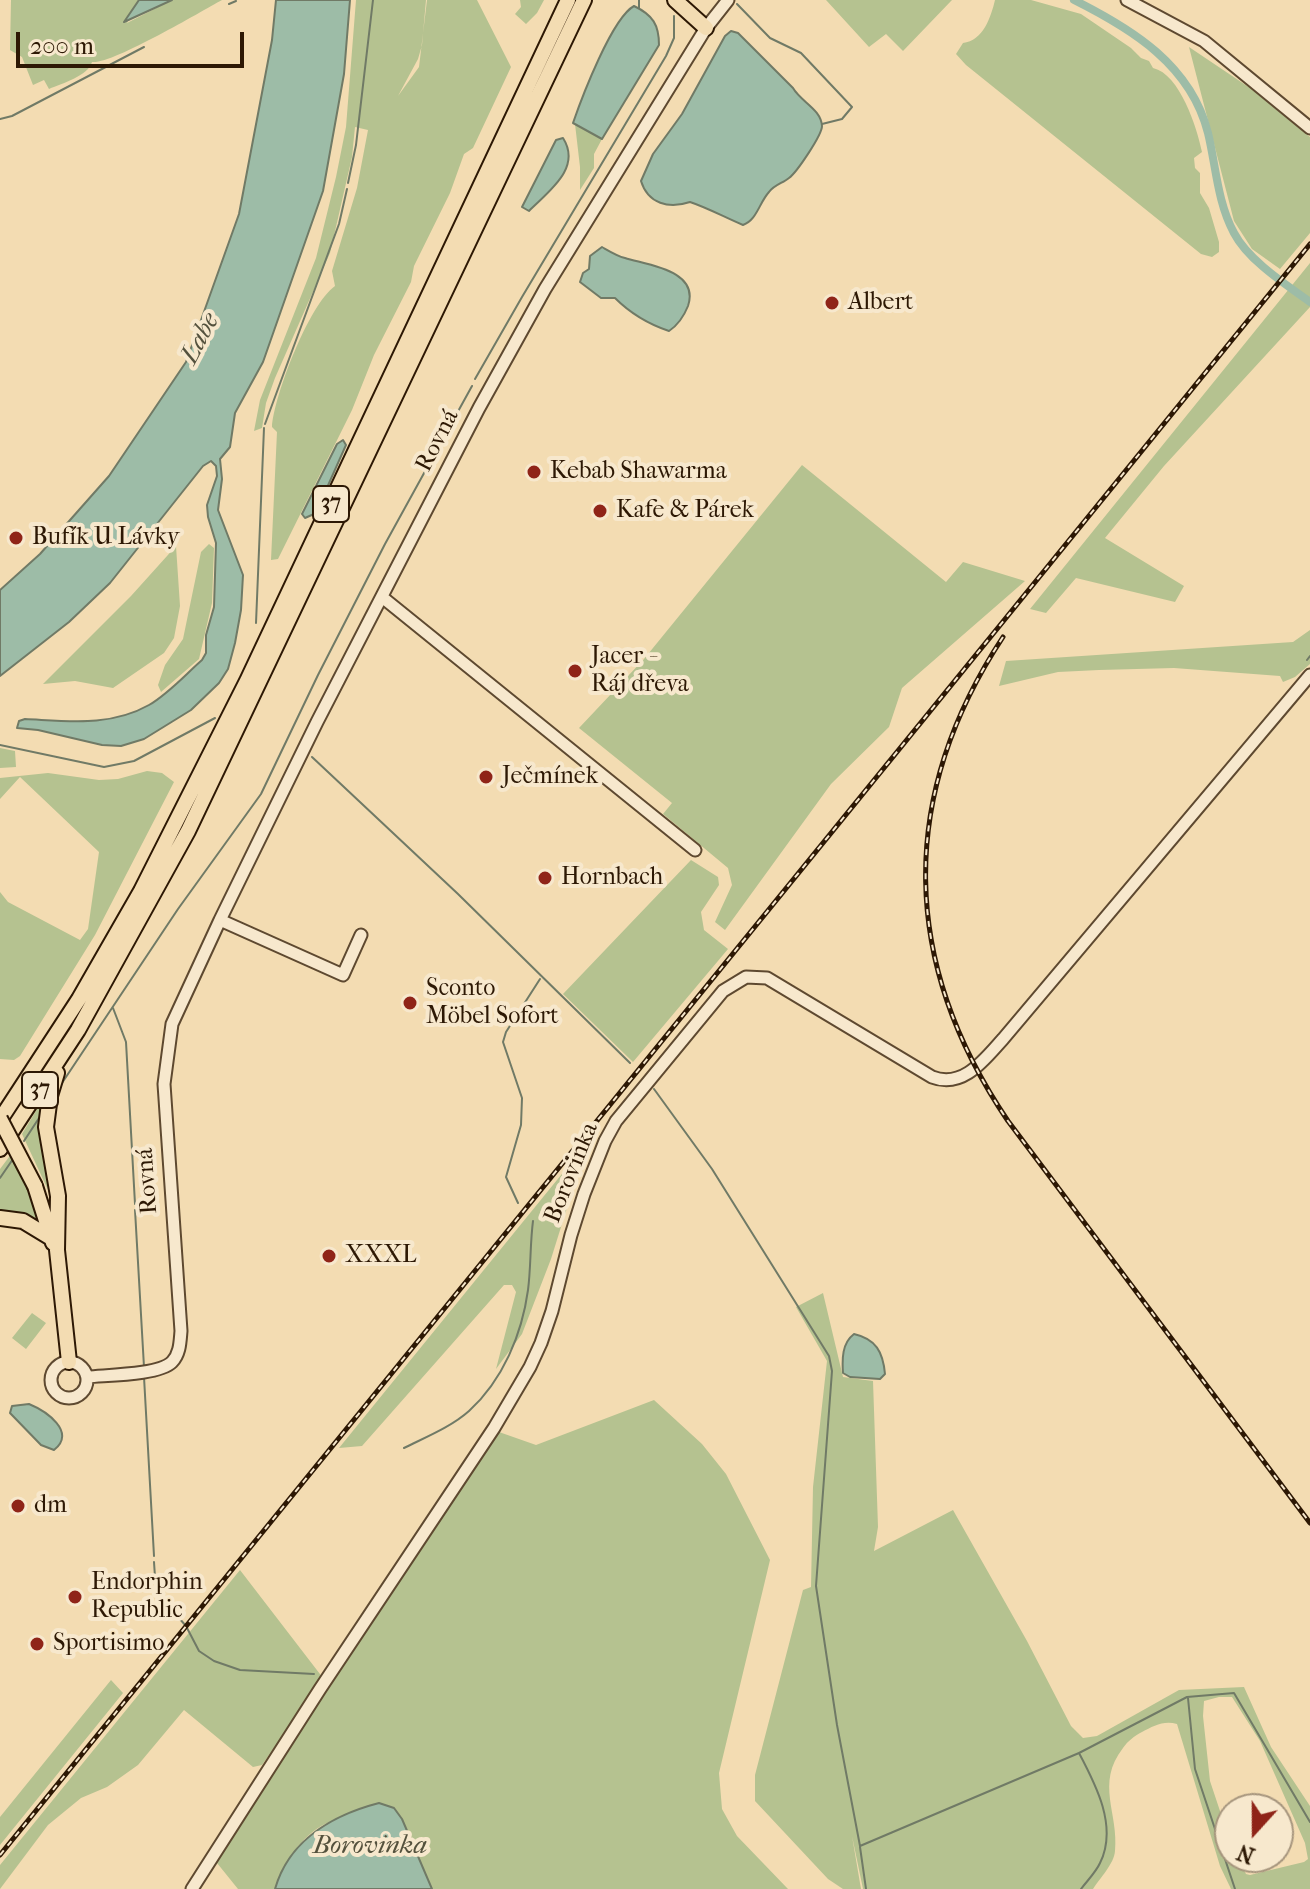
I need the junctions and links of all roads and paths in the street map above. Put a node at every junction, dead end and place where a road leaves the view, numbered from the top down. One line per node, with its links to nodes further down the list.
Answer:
1 (568, 0): 14 (main road, 37)
2 (585, 0): 13 (main road, 37)
3 (675, 0): 6 (main road)
4 (728, 0): 6 (street, Rovná)
5 (1127, 0): 7 (street)
6 (706, 28): 8 (street, Rovná)
7 (1310, 128)
8 (382, 597): 10 (street); 11 (street, Rovná)
9 (1310, 675): 20 (street, Borovinka)
10 (695, 850)
11 (220, 920): 12 (street); 19 (street, Rovná)
12 (361, 935)
13 (78, 1030): 15 (main road, 37); 17 (main road)
14 (0, 1118): 17 (main road, bridge)
15 (0, 1149)
16 (0, 1218): 17 (main road)
17 (54, 1244): 18 (main road)
18 (69, 1362): 19 (street); 19 (street)
19 (88, 1377)
20 (192, 1889)

